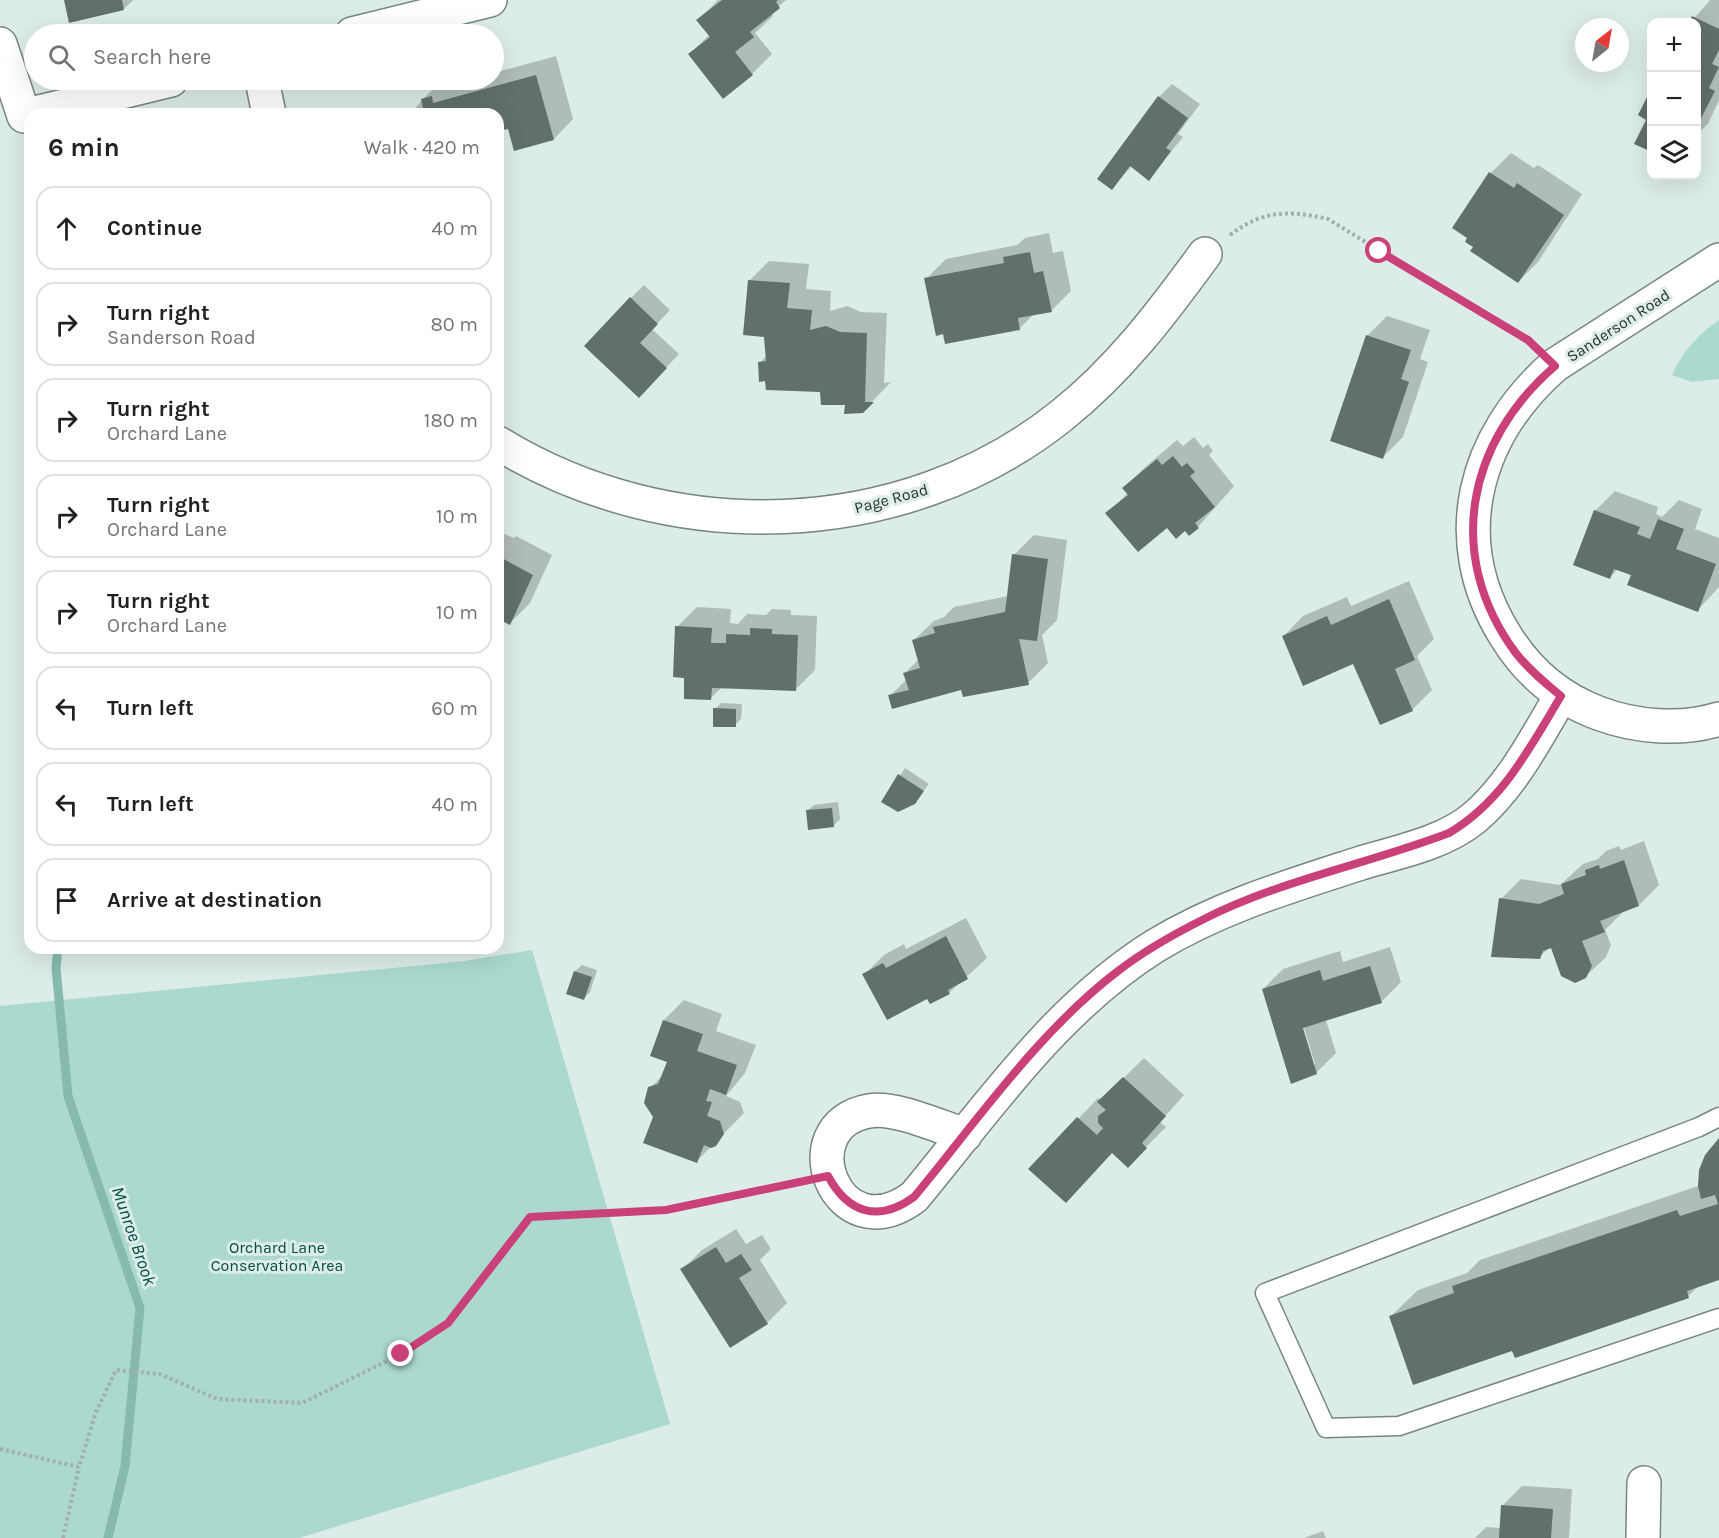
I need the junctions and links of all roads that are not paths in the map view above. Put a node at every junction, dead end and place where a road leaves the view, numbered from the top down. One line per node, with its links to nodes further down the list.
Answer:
1 (490, 0): 2 (street)
2 (393, 24)
3 (0, 44): 8 (street)
4 (130, 90): 6 (street)
5 (264, 90): 7 (street)
6 (57, 108)
7 (268, 108)
8 (21, 117)
9 (1205, 254): 11 (street, Page Road)
10 (1719, 260): 12 (street, Sanderson Road)
11 (504, 446)
12 (1561, 696): 13 (street, Sanderson Road); 15 (street)
13 (1719, 719)
14 (1719, 1117): 16 (lane)
15 (965, 1135): 15 (street)
16 (1719, 1318)
17 (1644, 1483): 18 (street)
18 (1643, 1538)

